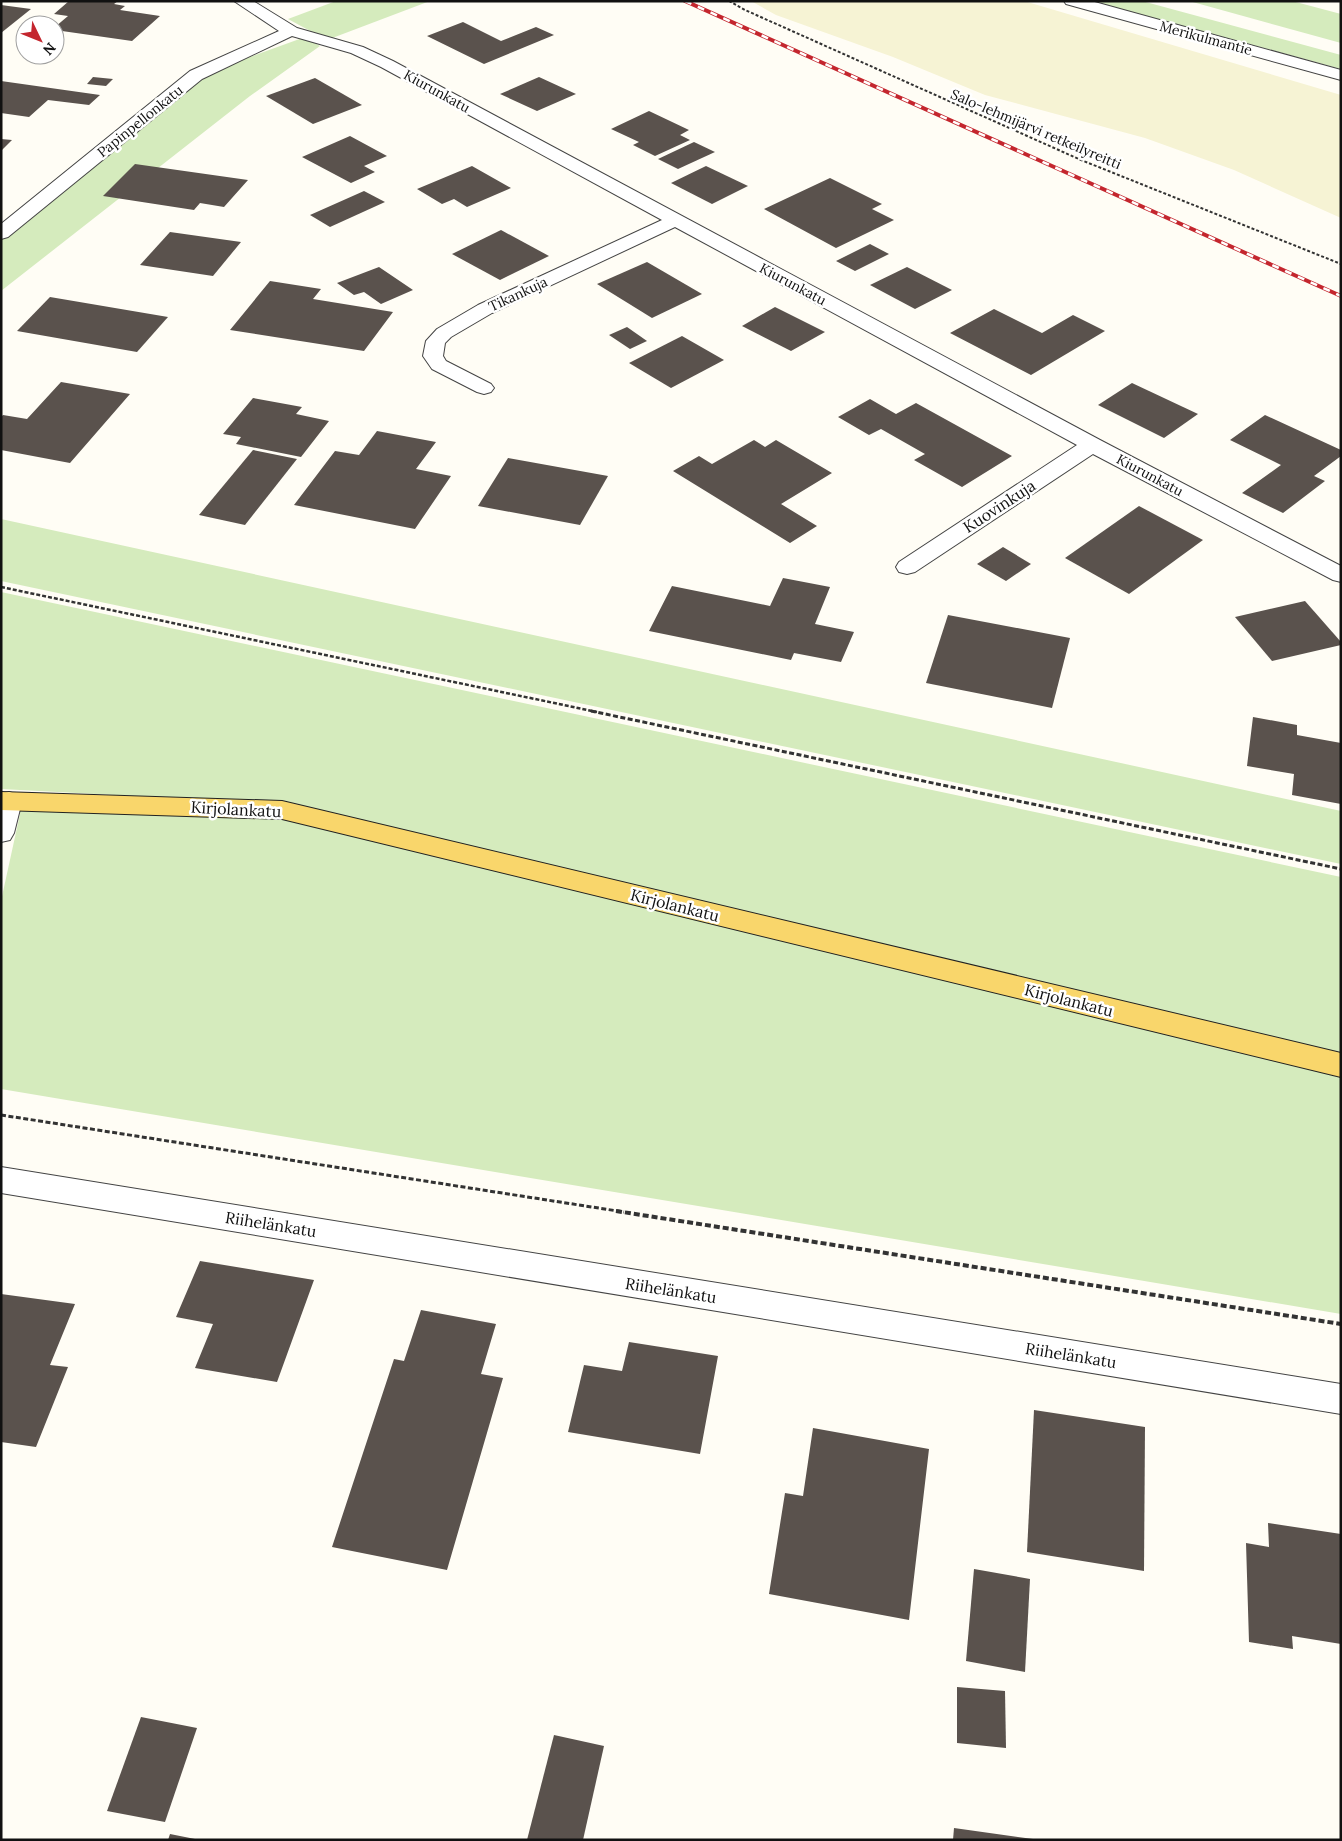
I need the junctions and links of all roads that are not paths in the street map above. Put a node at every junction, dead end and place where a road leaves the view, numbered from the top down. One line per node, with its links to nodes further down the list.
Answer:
1 (242, 1): 3 (street, Kiurunkatu)
2 (1072, 1): 4 (street, Merikulmantie)
3 (291, 31): 5 (street, Kiurunkatu); 6 (street, Papinpellonkatu)
4 (1341, 75)
5 (674, 221): 7 (street, Tikankuja); 8 (street, Kiurunkatu)
6 (1, 233)
7 (484, 388)
8 (1092, 445): 9 (street, Kuovinkuja); 10 (street, Kiurunkatu)
9 (906, 567)
10 (1341, 575)
11 (5, 801): 12 (street); 13 (main road, Kirjolankatu)
12 (1, 833)
13 (1341, 1065)
14 (1, 1180): 15 (street, Riihelänkatu)
15 (1341, 1399)

